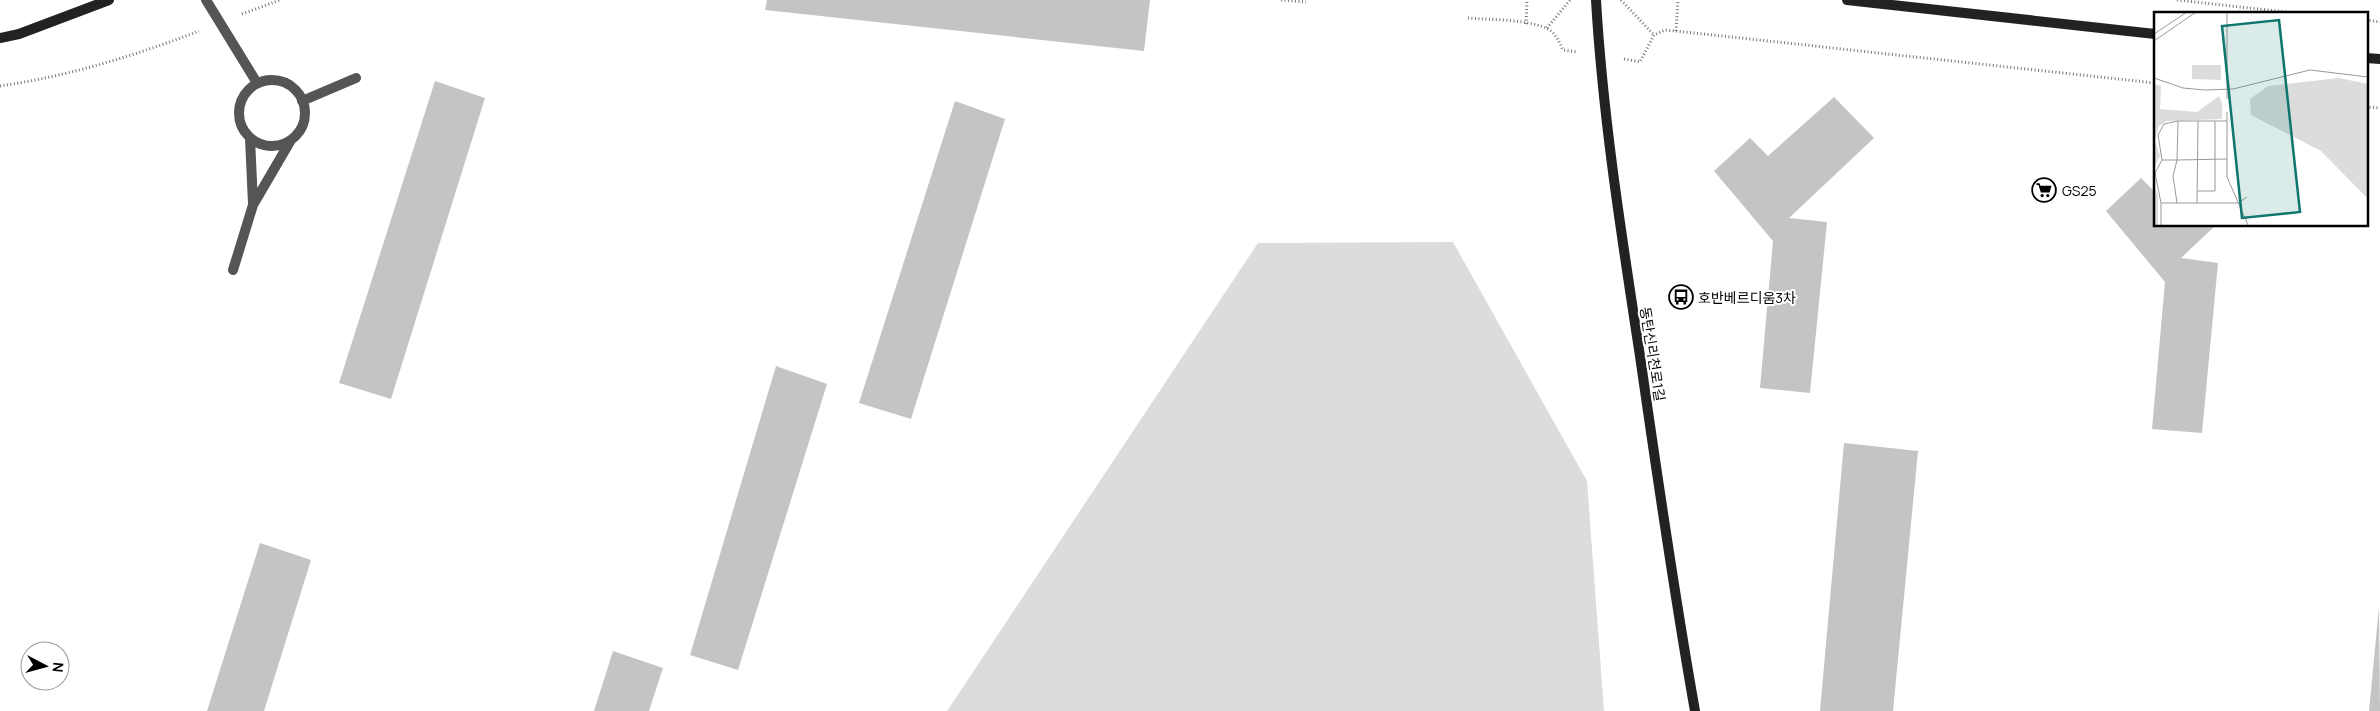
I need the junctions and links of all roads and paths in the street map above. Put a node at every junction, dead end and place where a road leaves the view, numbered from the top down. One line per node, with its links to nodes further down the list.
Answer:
1 (109, 0): 21 (street)
2 (206, 0): 15 (street)
3 (280, 0): 15 (path)
4 (1281, 0): 12 (path)
5 (1527, 0): 16 (path)
6 (1570, 0): 17 (path)
7 (1596, 0): 33 (street, 동탄신리천로1길)
8 (1621, 0): 20 (path)
9 (1678, 0): 18 (path)
10 (1847, 0): 19 (street)
11 (2178, 0): 13 (path)
12 (1306, 2)
13 (2286, 12)
14 (1468, 18): 16 (path)
15 (220, 22): 25 (street); 27 (path)
16 (1526, 24): 17 (path)
17 (1547, 28): 22 (path)
18 (1676, 30): 20 (path); 26 (path)
19 (2154, 34)
20 (1654, 35): 23 (path)
21 (0, 38)
22 (1562, 50)
23 (1640, 62)
24 (356, 78): 28 (street)
25 (257, 84): 28 (street); 29 (street)
26 (2154, 84)
27 (0, 86)
28 (302, 101): 30 (street)
29 (250, 138): 30 (street); 31 (street)
30 (291, 140): 31 (street)
31 (253, 205): 32 (street)
32 (233, 270)
33 (1695, 711)

